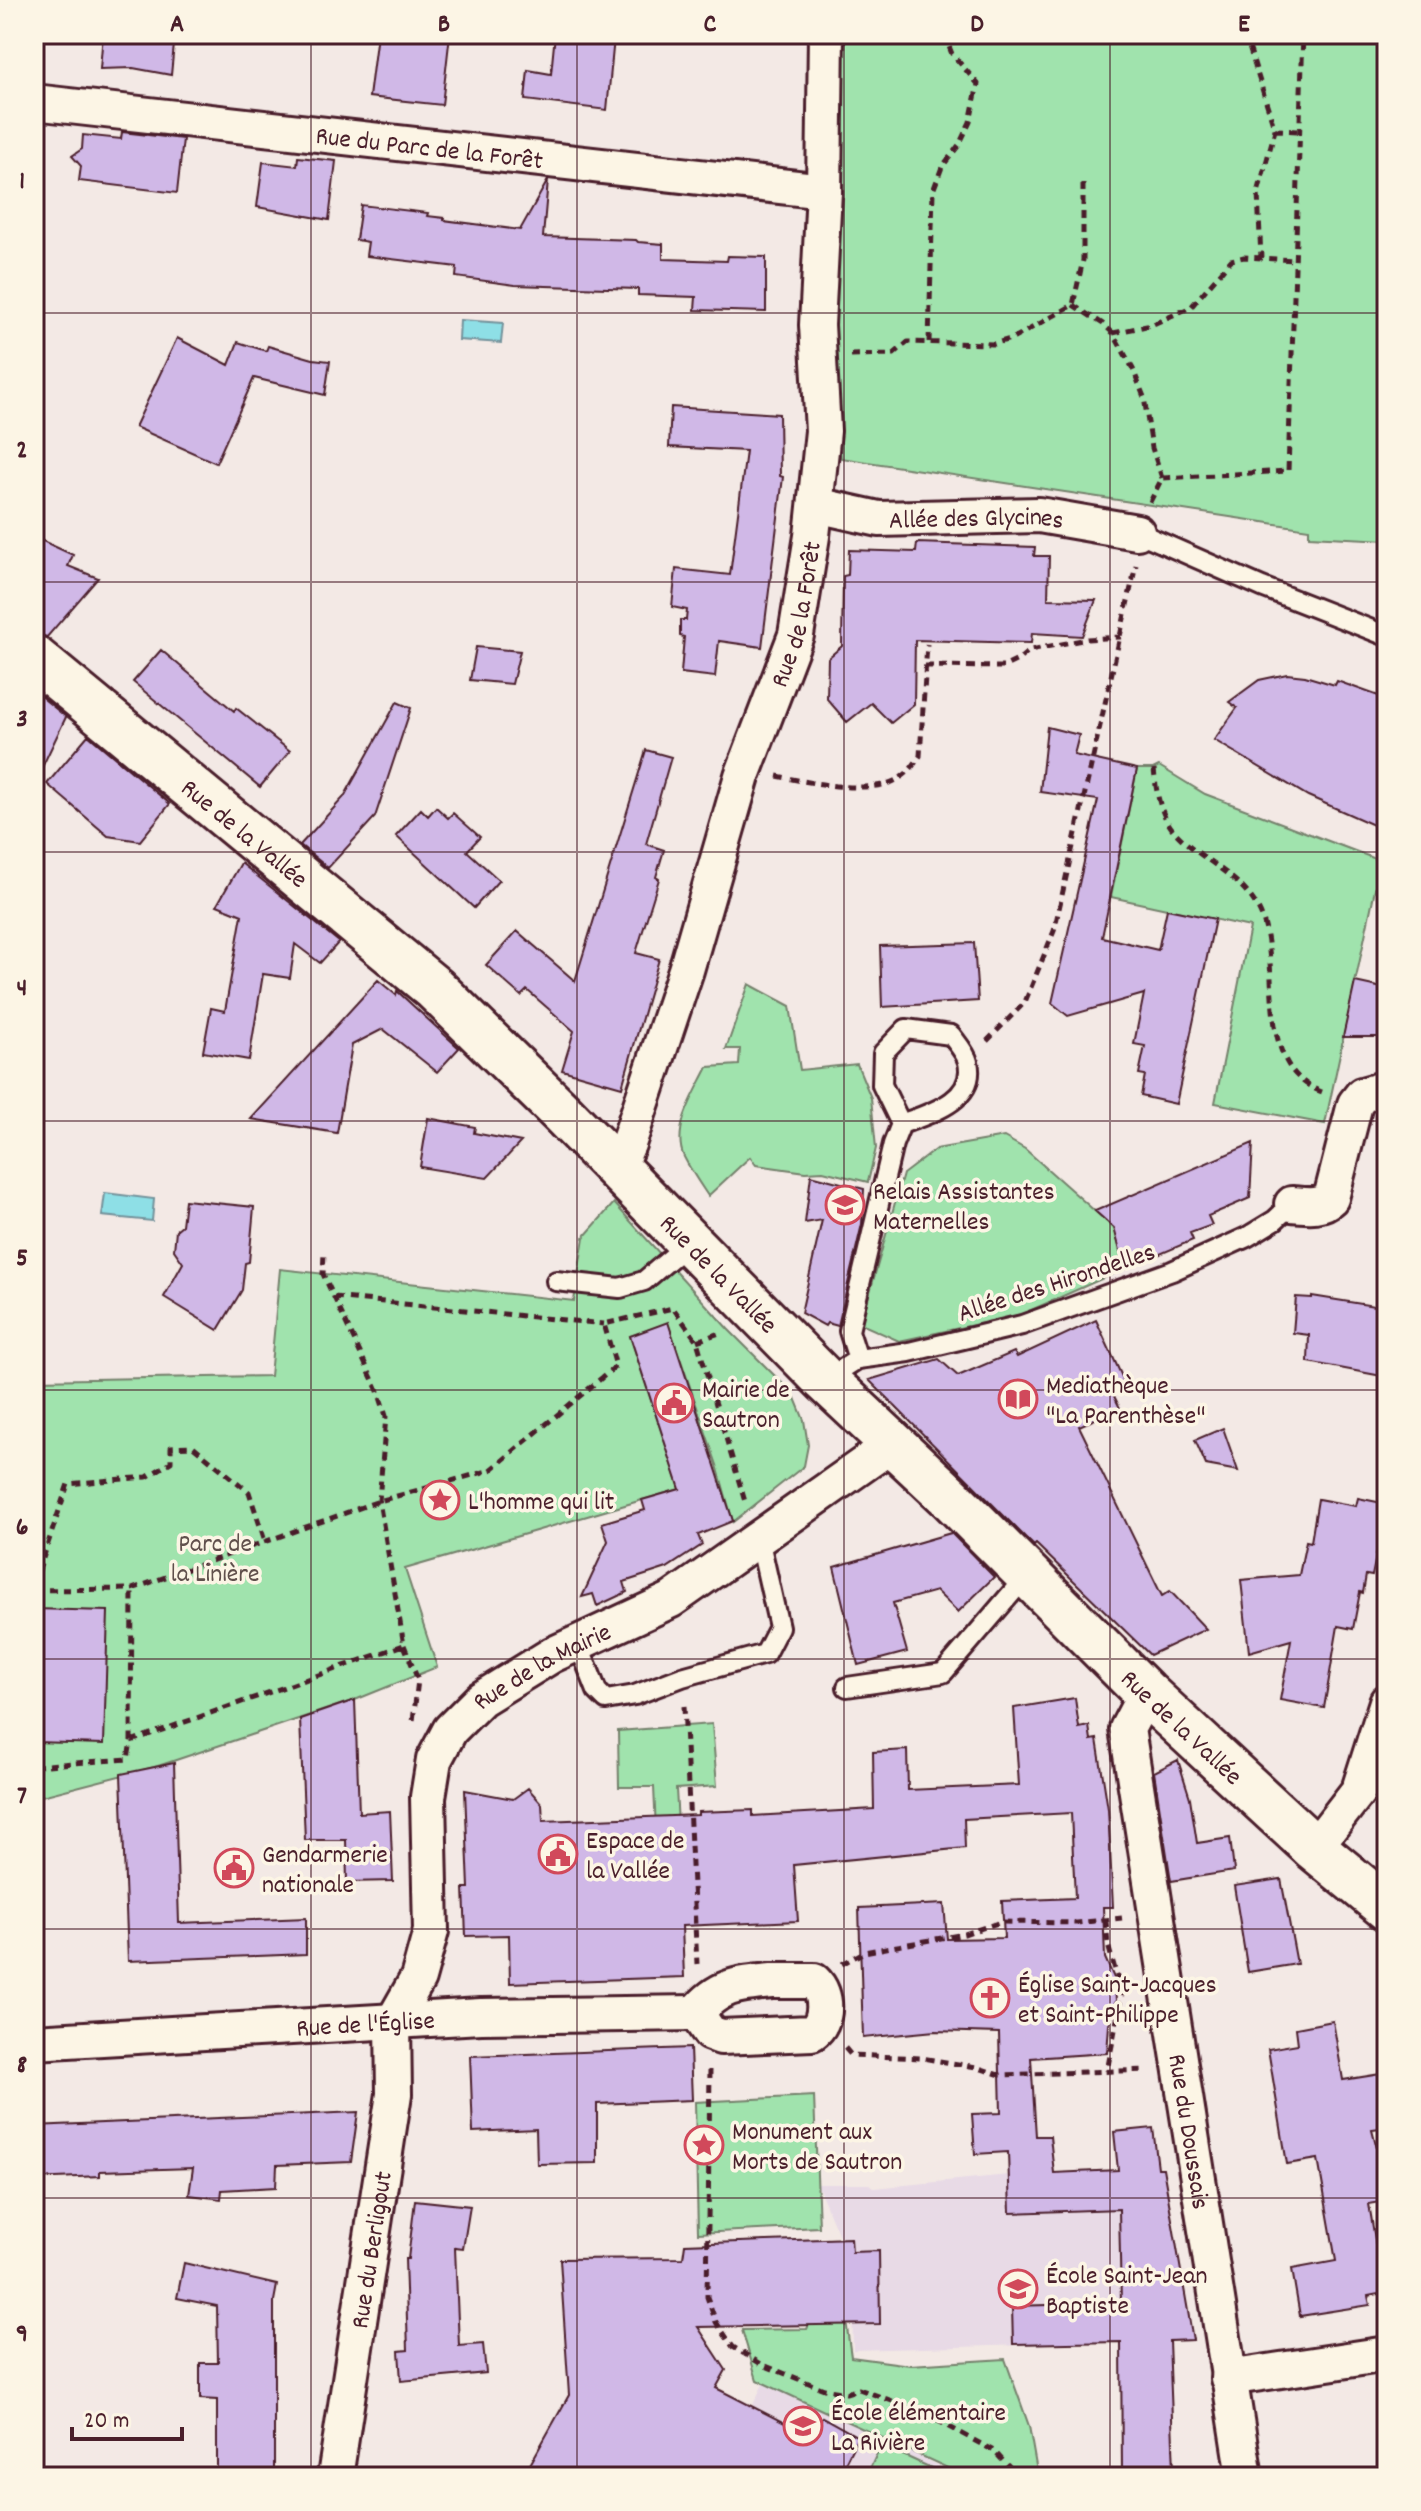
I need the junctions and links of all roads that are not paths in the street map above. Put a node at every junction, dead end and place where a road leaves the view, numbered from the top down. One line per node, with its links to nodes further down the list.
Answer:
1 (826, 34): 3 (street, Rue de la Forêt)
2 (34, 102): 3 (street, Rue du Parc de la Forêt)
3 (824, 191): 4 (street, Rue de la Forêt)
4 (816, 505): 5 (street, Allée des Glycines); 10 (street, Rue de la Forêt)
5 (1137, 532): 6 (lane)
6 (1387, 636)
7 (34, 658): 10 (street, Rue de la Vallée)
8 (1387, 1088): 11 (street)
9 (901, 1124): 9 (lane); 14 (lane)
10 (617, 1169): 12 (street, Rue de la Vallée)
11 (1292, 1204): 14 (lane, Allée des Hirondelles)
12 (689, 1243): 13 (lane); 14 (street, Rue de la Vallée)
13 (556, 1281)
14 (841, 1370): 15 (street, Rue de la Vallée)
15 (894, 1443): 16 (street, Rue de la Mairie); 17 (street, Rue de la Vallée)
16 (759, 1538): 18 (street, Rue de la Mairie); 18 (lane)
17 (1028, 1574): 19 (lane); 20 (street, Rue de la Vallée)
18 (578, 1643): 25 (street, Rue de la Mairie)
19 (847, 1687)
20 (1146, 1693): 22 (street, Rue de la Vallée); 28 (street, Rue du Doussais)
21 (1387, 1702): 22 (street)
22 (1314, 1848): 23 (street, Rue de la Vallée)
23 (1387, 1908)
24 (704, 2015): 24 (street, Rue de l'Église); 25 (street, Rue de l'Église)
25 (393, 2022): 26 (street, Rue de l'Église); 29 (street, Rue du Berligout)
26 (34, 2042)
27 (1387, 2354): 28 (street)
28 (1228, 2378): 30 (street, Rue du Doussais)
29 (335, 2477)
30 (1245, 2477)

